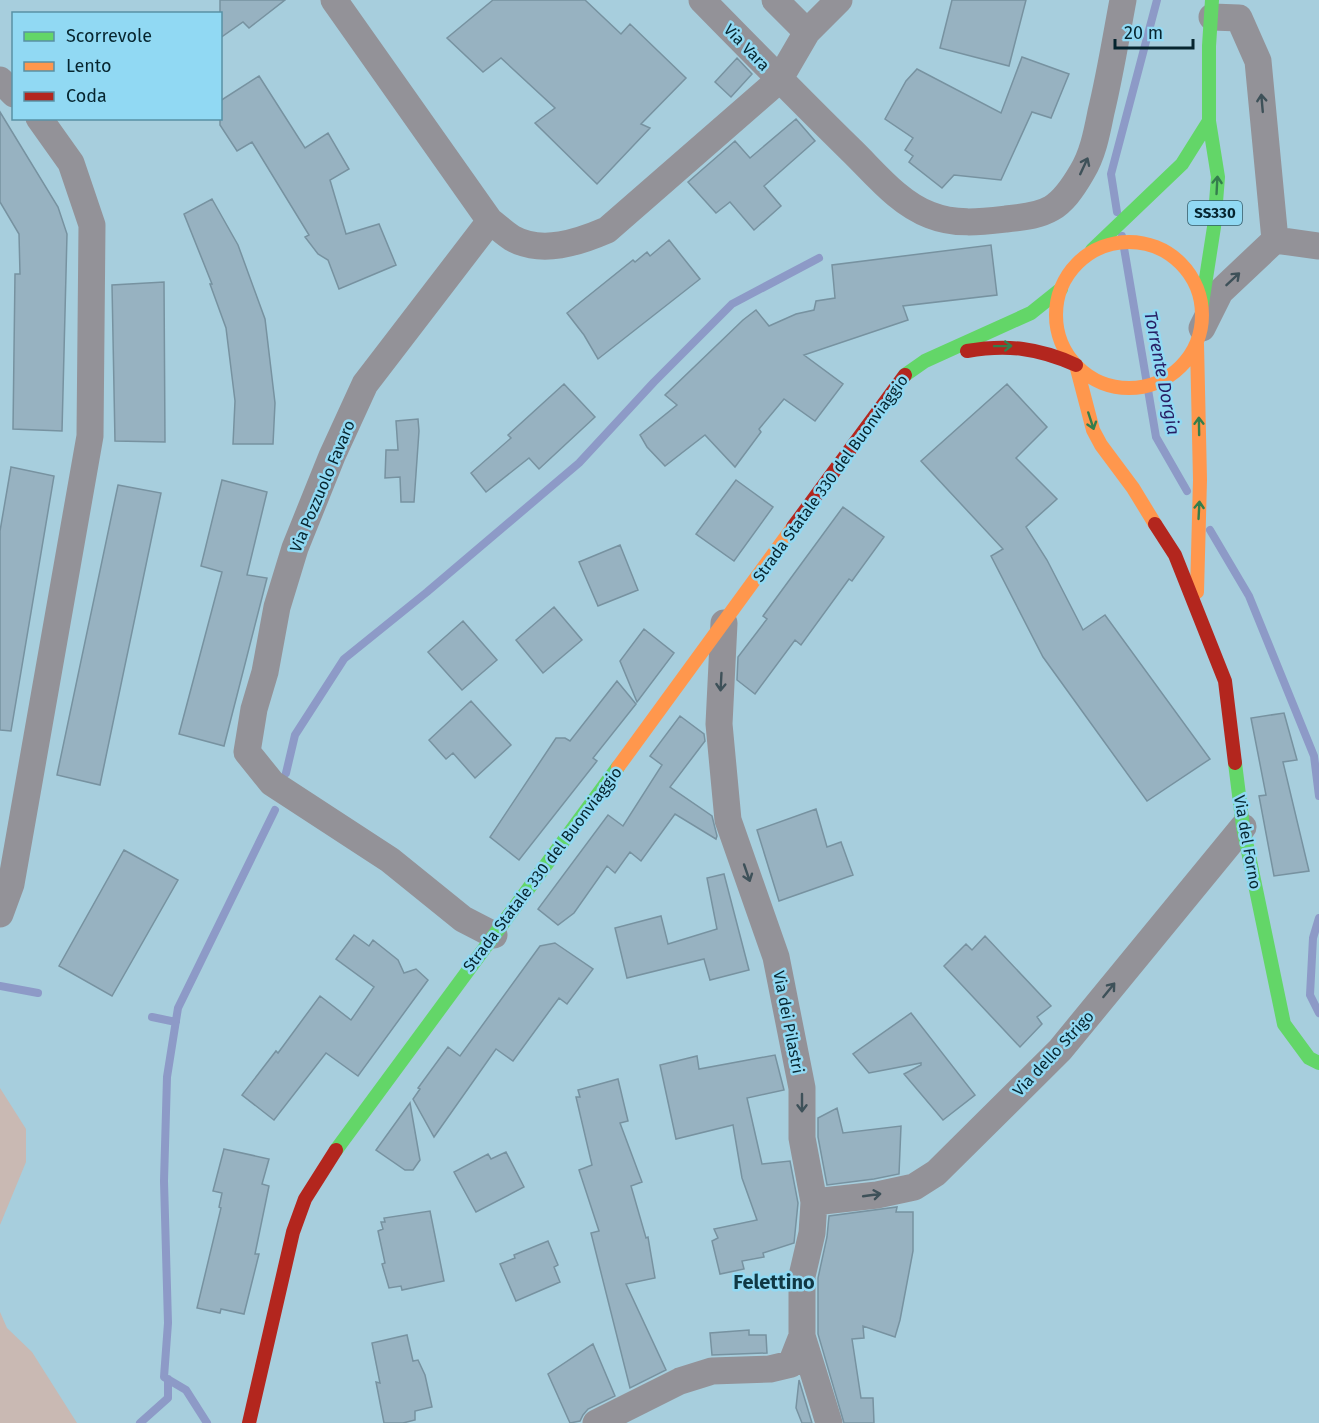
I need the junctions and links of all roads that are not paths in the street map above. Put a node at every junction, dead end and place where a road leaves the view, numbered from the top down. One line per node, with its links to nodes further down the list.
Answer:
1 (334, 0): 13 (street)
2 (702, 0): 9 (street, Via Vara)
3 (775, 0): 7 (street)
4 (839, 0): 7 (street, Via Vara)
5 (1123, 0): 9 (street, one-way to 5)
6 (1212, 8): 12 (main road, SS330); 14 (street, one-way to 6)
7 (807, 32): 9 (street, Via Vara)
8 (0, 80): 10 (street)
9 (779, 80): 13 (street)
10 (12, 92)
11 (40, 120): 24 (street)
12 (1209, 120): 15 (main road, SS330); 18 (main road, SS330, one-way to 12)
13 (490, 221): 25 (street, Via Pozzuolo Favaro)
14 (1275, 240): 16 (street); 18 (street, one-way to 14)
15 (1108, 241): 17 (main road, SS330); 18 (main road)
16 (1319, 246)
17 (1061, 289): 19 (main road, SS330); 20 (main road, SS330)
18 (1200, 326): 20 (main road, SS330); 21 (main road, Via del Forno, one-way to 18)
19 (925, 361): 20 (main road, SS330, one-way to 20); 22 (main road, Strada Statale 330 del Buonviaggio / SS330)
20 (1076, 365): 21 (main road, Via del Forno, one-way to 21)
21 (1197, 609): 23 (main road, Via del Forno)
22 (724, 623): 25 (main road, Strada Statale 330 del Buonviaggio / SS330); 27 (street, Via dei Pilastri, one-way to 27)
23 (1243, 827): 26 (main road, Via del Forno); 27 (street, Via dello Strigo, one-way to 23)
24 (2, 901)
25 (494, 935): 29 (main road, Strada Statale 330 del Buonviaggio / SS330)
26 (1319, 1063)
27 (814, 1202): 28 (street, Via dei Pilastri)
28 (802, 1336): 30 (street); 31 (street, Via dei Pilastri)
29 (249, 1423)
30 (596, 1423)
31 (829, 1423)

